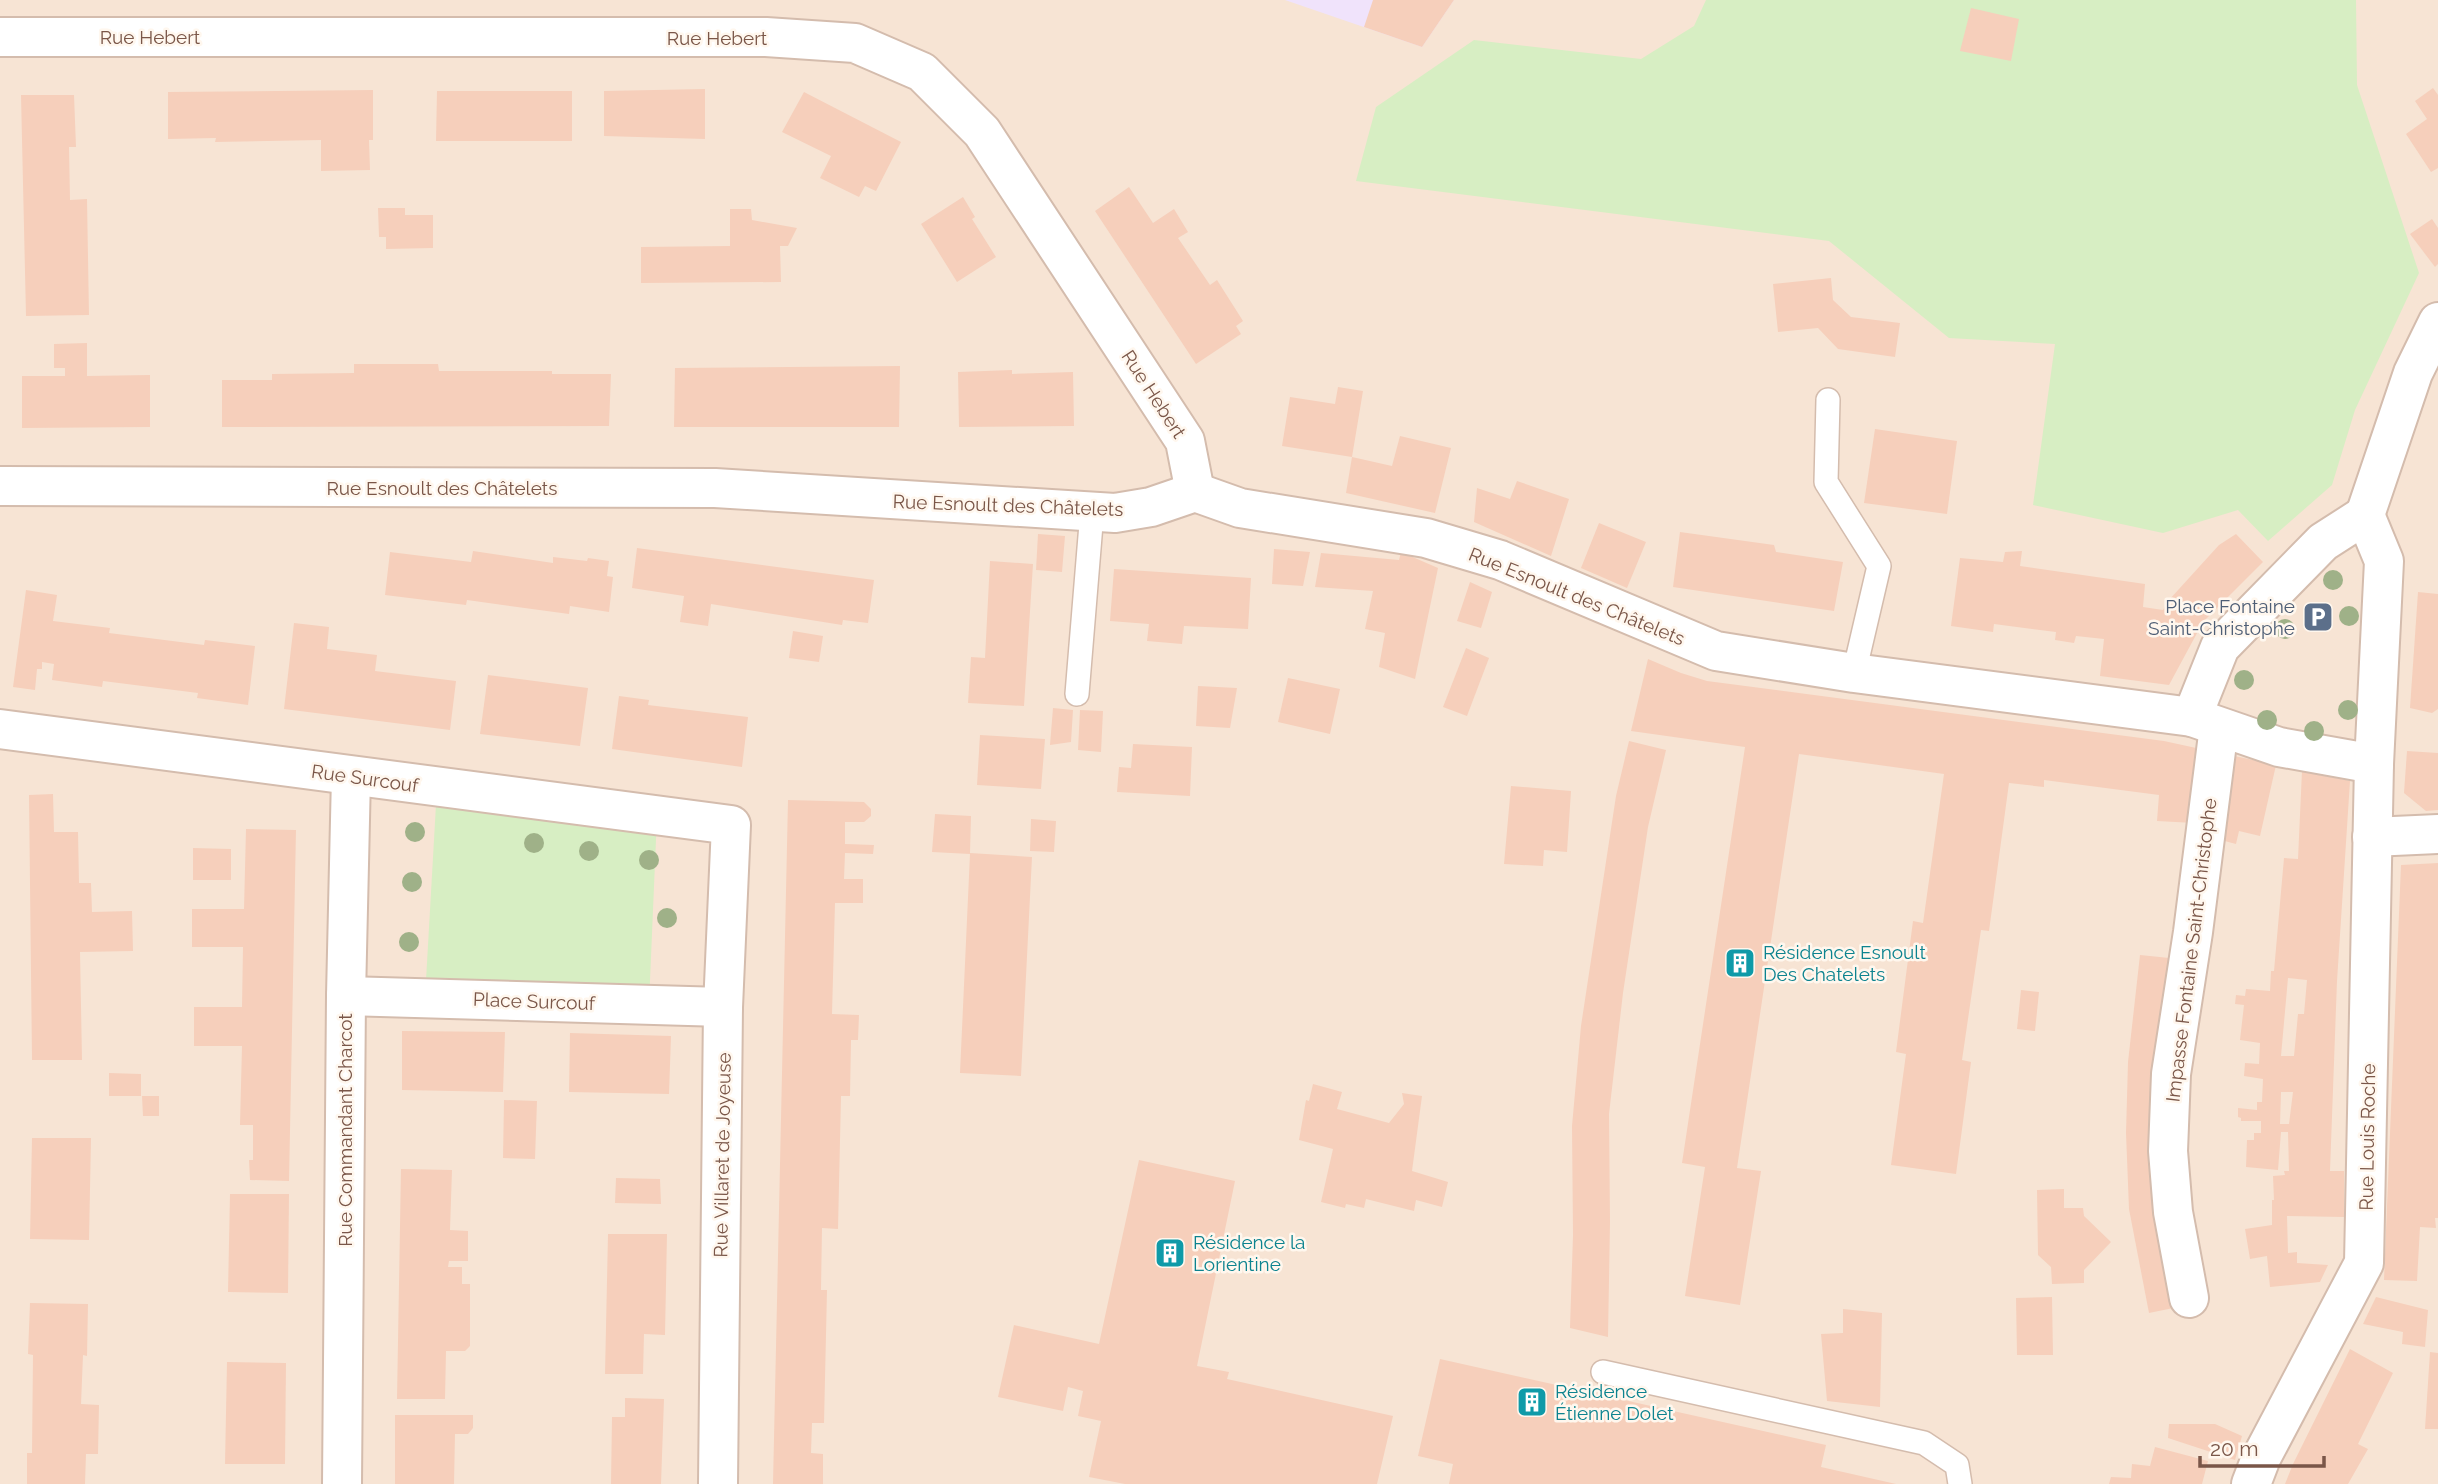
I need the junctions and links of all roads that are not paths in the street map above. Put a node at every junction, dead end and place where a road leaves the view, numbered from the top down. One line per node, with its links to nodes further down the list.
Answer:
1 (0, 37): 5 (street, Rue Hebert)
2 (2438, 322): 7 (street)
3 (1828, 400): 8 (lane)
4 (0, 486): 6 (street, Rue Esnoult des Châtelets)
5 (1195, 492): 6 (street, Rue Esnoult des Châtelets); 8 (street, Rue Esnoult des Châtelets)
6 (1092, 512): 9 (lane)
7 (2365, 514): 10 (street); 12 (street)
8 (1854, 673): 10 (street, Rue Esnoult des Châtelets)
9 (1077, 694)
10 (2205, 722): 12 (street); 19 (street, Impasse Fontaine Saint-Christophe)
11 (0, 729): 13 (street, Rue Surcouf)
12 (2374, 764): 16 (street, Rue Louis Roche)
13 (351, 776): 14 (street, Rue Surcouf); 17 (street, Rue Commandant Charcot)
14 (731, 825): 18 (street, Rue Villaret de Joyeuse)
15 (2438, 834): 16 (street)
16 (2372, 837): 24 (street, Rue Louis Roche)
17 (346, 996): 18 (street, Place Surcouf); 21 (street, Rue Commandant Charcot)
18 (723, 1007): 22 (street, Rue Villaret de Joyeuse)
19 (2189, 1298)
20 (1603, 1372): 23 (lane)
21 (342, 1484)
22 (718, 1484)
23 (1960, 1484)
24 (2251, 1484)

